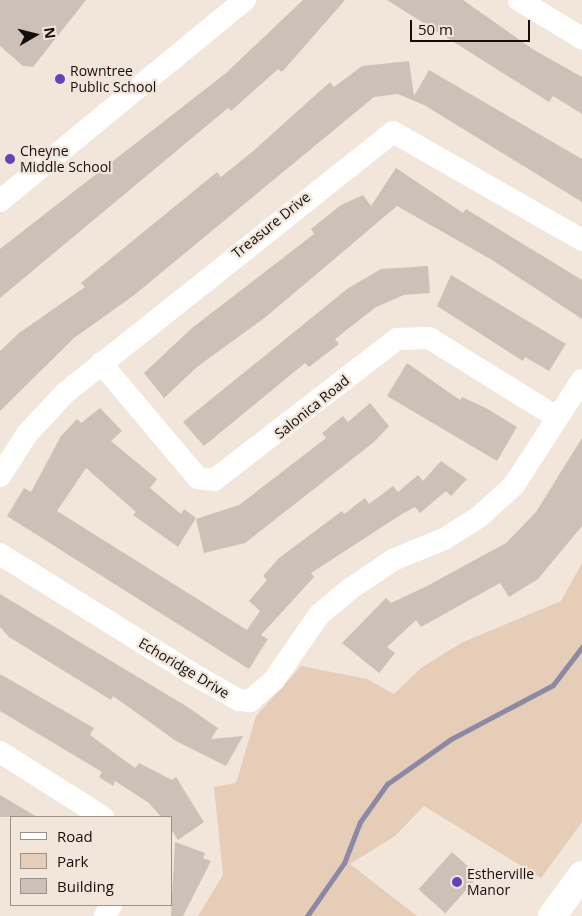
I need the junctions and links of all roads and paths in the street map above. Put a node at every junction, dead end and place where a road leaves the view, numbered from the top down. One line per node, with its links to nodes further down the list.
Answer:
1 (245, 0): 4 (street)
2 (519, 0): 3 (street)
3 (582, 38)
4 (0, 201)
5 (582, 240): 6 (street, Treasure Drive)
6 (101, 363): 8 (street, Salonica Road); 9 (street, Treasure Drive)
7 (582, 380): 8 (street, Echoridge Drive)
8 (555, 416): 10 (street, Echoridge Drive)
9 (0, 476)
10 (0, 554)
11 (0, 752): 12 (street)
12 (101, 816)
13 (582, 875): 14 (main road)
14 (552, 916)

